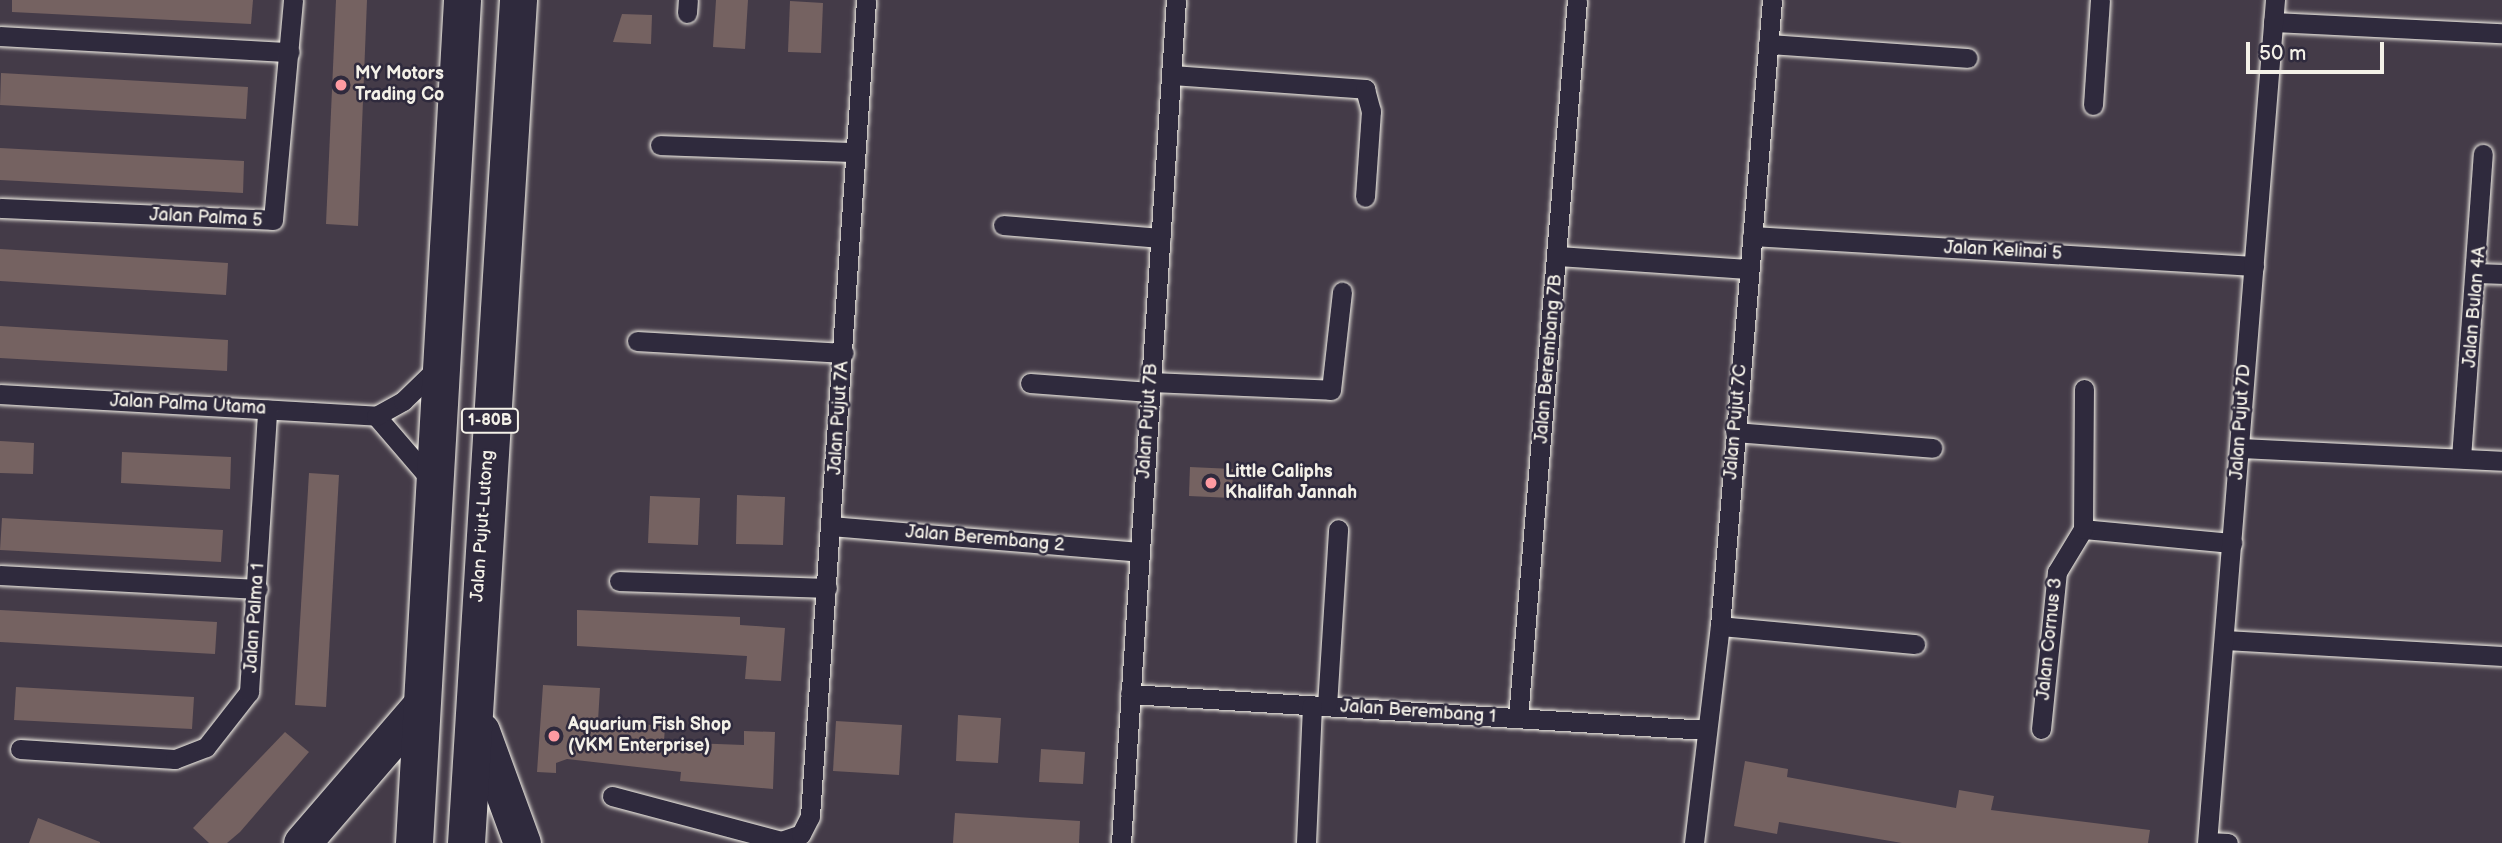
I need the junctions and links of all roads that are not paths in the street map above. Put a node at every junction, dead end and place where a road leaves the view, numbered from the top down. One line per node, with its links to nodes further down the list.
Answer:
1 (293, 0): 14 (street, Jalan Palma 5)
2 (462, 0): 34 (highway)
3 (518, 0): 60 (highway, Jalan Pujut-Lutong / 1-80B)
4 (866, 0): 19 (street, Jalan Pujut 7A)
5 (1176, 0): 16 (street, Jalan Pujut 7B)
6 (1577, 0): 26 (street, Jalan Berembang 7B)
7 (1772, 0): 13 (street, Jalan Pujut 7C)
8 (2100, 0): 17 (street)
9 (2275, 0): 10 (street, Jalan Pujut 7D)
10 (2273, 22): 11 (street); 27 (street, Jalan Pujut 7D)
11 (2502, 33)
12 (0, 36): 14 (street)
13 (1769, 44): 15 (street); 24 (street, Jalan Pujut 7C)
14 (290, 52): 22 (street, Jalan Palma 5)
15 (1968, 58)
16 (1172, 75): 21 (street); 25 (street, Jalan Pujut 7B)
17 (2093, 105)
18 (660, 145): 19 (street)
19 (855, 152): 33 (street, Jalan Pujut 7A)
20 (2483, 154): 29 (street, Jalan Bulan 4A)
21 (1365, 197)
22 (0, 208)
23 (1003, 225): 25 (street)
24 (1752, 236): 27 (street, Jalan Kelinai 5); 28 (street, Jalan Pujut 7C)
25 (1160, 238): 36 (street, Jalan Pujut 7B)
26 (1558, 256): 28 (street); 64 (street, Jalan Berembang 7B)
27 (2254, 267): 43 (street, Jalan Pujut 7D)
28 (1748, 269): 41 (street, Jalan Pujut 7C)
29 (2479, 273): 30 (street); 44 (street, Jalan Bulan 4A)
30 (2502, 274)
31 (1342, 292): 36 (street)
32 (637, 341): 33 (street)
33 (844, 353): 47 (street, Jalan Pujut 7A)
34 (437, 368): 40 (street); 46 (highway)
35 (1030, 383): 36 (street)
36 (1151, 387): 51 (street, Jalan Pujut 7B)
37 (2084, 389): 49 (street, Jalan Cornus 3)
38 (0, 394): 39 (street, Jalan Palma Utama)
39 (267, 410): 40 (street, Jalan Palma Utama); 55 (street, Jalan Palma 1)
40 (376, 416): 46 (street)
41 (1735, 432): 42 (street); 56 (street, Jalan Pujut 7C)
42 (1932, 448)
43 (2240, 448): 44 (street); 50 (street, Jalan Pujut 7D)
44 (2461, 458): 45 (street)
45 (2502, 461)
46 (432, 481): 62 (highway)
47 (831, 526): 51 (street, Jalan Berembang 2); 54 (street, Jalan Pujut 7A)
48 (1338, 529): 63 (street)
49 (2082, 529): 50 (street); 65 (street, Jalan Cornus 3)
50 (2232, 543): 57 (street, Jalan Pujut 7D)
51 (1139, 552): 61 (street, Jalan Pujut 7B)
52 (0, 575): 55 (street)
53 (620, 581): 54 (street)
54 (827, 588): 68 (street, Jalan Pujut 7A)
55 (258, 589): 67 (street, Jalan Palma 1)
56 (1720, 626): 58 (street); 66 (street, Jalan Pujut 7C)
57 (2226, 640): 59 (street); 69 (street, Jalan Pujut 7D)
58 (1915, 645)
59 (2502, 656)
60 (472, 692): 72 (highway, Jalan Pujut-Lutong / 1-80B); 73 (highway)
61 (1130, 694): 63 (street, Jalan Berembang 1); 74 (street, Jalan Pujut 7B)
62 (421, 705): 70 (highway); 71 (highway)
63 (1320, 706): 64 (street, Jalan Berembang 1); 75 (street)
64 (1518, 718): 66 (street, Jalan Berembang 1)
65 (2041, 729)
66 (1707, 730): 76 (street, Jalan Pujut 7C)
67 (20, 749)
68 (612, 796)
69 (2208, 842): 77 (street)
70 (302, 843)
71 (414, 843)
72 (466, 843)
73 (522, 843)
74 (1121, 843)
75 (1306, 843)
76 (1694, 843)
77 (2228, 843)

